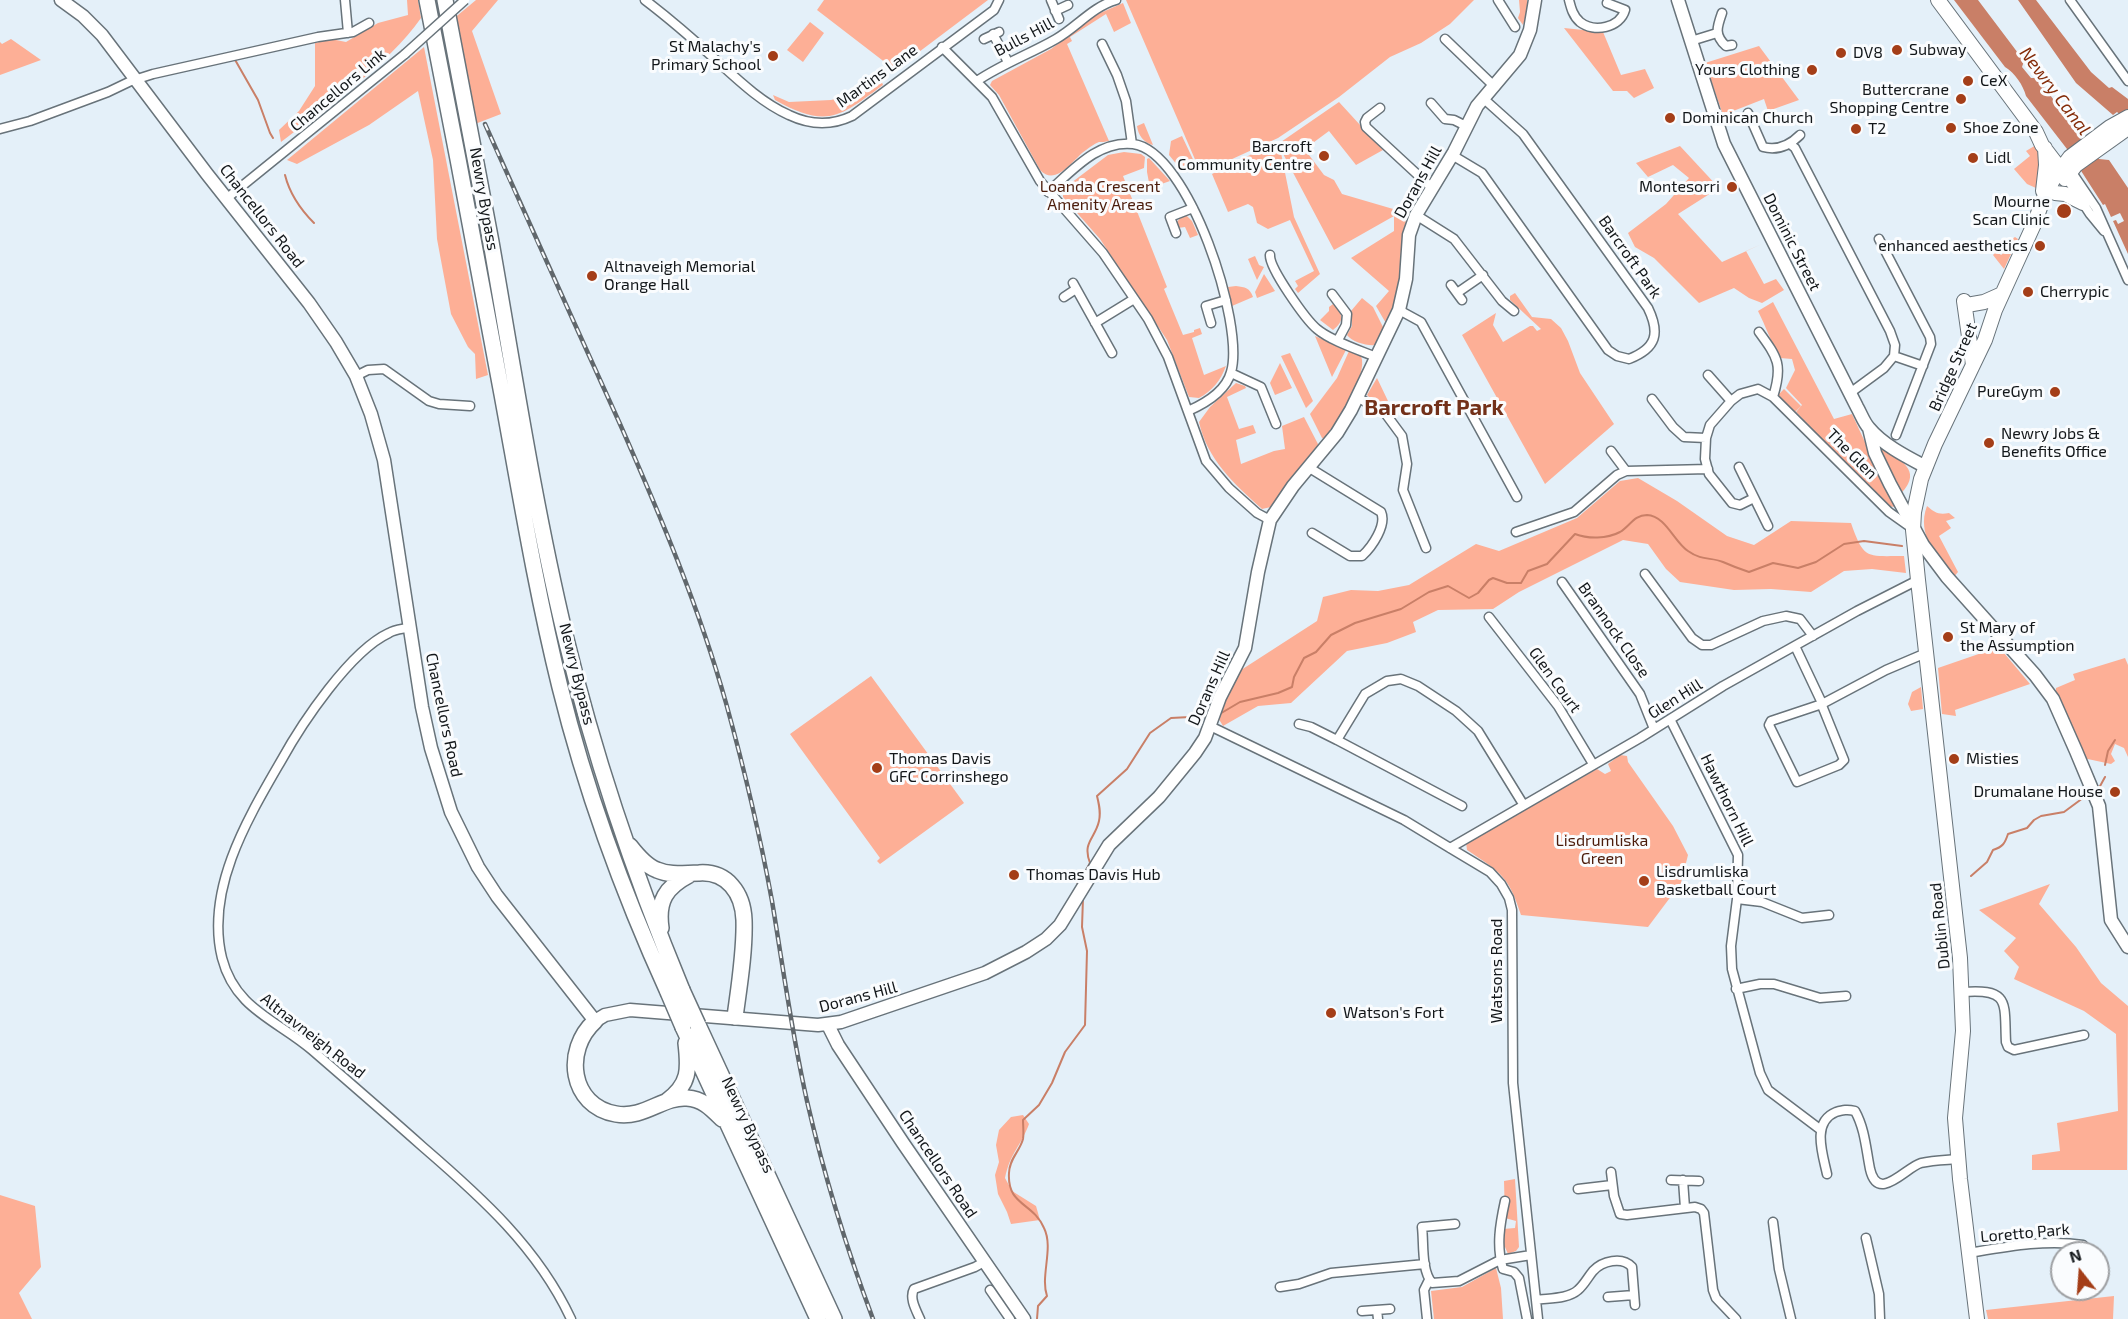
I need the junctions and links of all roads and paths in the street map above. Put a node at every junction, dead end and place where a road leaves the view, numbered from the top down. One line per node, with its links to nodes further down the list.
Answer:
1 (61, 0): 30 (street, Chancellors Road)
2 (345, 0): 21 (street)
3 (427, 0): 132 (highway, Newry Bypass)
4 (445, 0): 124 (highway, Newry Bypass)
5 (465, 0): 52 (street, Chancellors Link, bridge)
6 (645, 0): 28 (street, Martins Lane)
7 (999, 0): 28 (street)
8 (1051, 0): 17 (street)
9 (1116, 0): 29 (street, Bulls Hill)
10 (1498, 0): 20 (street)
11 (1535, 0): 33 (street, Dorans Hill)
12 (1569, 0): 16 (street)
13 (1678, 0): 25 (street, Dominic Street)
14 (1938, 0): 42 (main road)
15 (2070, 0): 32 (street)
16 (1607, 3)
17 (1068, 6)
18 (1722, 13): 22 (street)
19 (369, 23): 21 (street)
20 (1515, 27)
21 (348, 33): 30 (street)
22 (1717, 33): 25 (street); 27 (street)
23 (984, 39): 29 (street)
24 (1446, 39): 33 (street)
25 (1691, 41): 82 (street, Dominic Street)
26 (1102, 44): 44 (street)
27 (1732, 45)
28 (942, 47): 31 (street, Martins Lane)
29 (1008, 62): 31 (street, Bulls Hill)
30 (136, 80): 41 (street); 52 (street, Chancellors Road)
31 (977, 81): 50 (street, Martins Lane)
32 (2128, 81)
33 (1495, 87): 34 (street, Dorans Hill)
34 (1484, 99): 39 (street, Dorans Hill); 47 (street, Barcroft Park)
35 (1431, 103): 39 (street)
36 (1380, 108): 49 (street)
37 (1748, 113): 45 (street)
38 (2128, 117): 48 (main road)
39 (1466, 126): 47 (street, Dorans Hill)
40 (2128, 128): 48 (main road)
41 (0, 129)
42 (2036, 132): 46 (main road); 48 (main road)
43 (1800, 135): 45 (street)
44 (1132, 144): 50 (street); 54 (street)
45 (1790, 144): 75 (street)
46 (2045, 148): 48 (main road); 51 (main road)
47 (1452, 155): 49 (street, Dorans Hill)
48 (2068, 167): 51 (main road, Bridge Street); 53 (street); 57 (street)
49 (1432, 188): 55 (street, Dorans Hill)
50 (1048, 192): 66 (street, Martins Lane)
51 (2050, 195): 53 (main road); 64 (main road, Bridge Street)
52 (226, 199): 81 (street, Chancellors Road)
53 (2083, 203): 57 (street)
54 (1193, 208): 56 (street); 67 (street)
55 (1416, 214): 60 (street); 68 (street, Dorans Hill)
56 (1176, 233)
57 (2106, 234): 61 (street)
58 (1879, 239): 78 (street)
59 (1270, 255): 73 (street)
60 (1483, 275): 62 (street); 69 (street)
61 (2128, 280)
62 (1451, 285)
63 (1332, 294): 73 (street)
64 (2002, 294): 77 (main road, Bridge Street); 77 (main road)
65 (1064, 297): 70 (street)
66 (1134, 299): 70 (street); 88 (street, Martins Lane)
67 (1226, 300): 71 (street); 79 (street)
68 (1399, 310): 76 (street, Dorans Hill); 99 (street)
69 (1514, 310)
70 (1095, 323): 74 (street)
71 (1211, 323)
72 (1760, 332): 83 (street)
73 (1338, 340): 76 (street)
74 (1112, 353)
75 (1893, 356): 78 (street); 82 (street)
76 (1376, 357): 84 (street, Dorans Hill)
77 (1973, 365): 96 (main road, Bridge Street)
78 (1923, 366): 91 (street)
79 (1232, 373): 88 (street); 89 (street)
80 (1708, 375): 86 (street)
81 (356, 376): 87 (street); 111 (street, Chancellors Road)
82 (1850, 393): 90 (street, Dominic Street)
83 (1773, 397): 86 (street); 103 (street, The Glen)
84 (1357, 398): 94 (street, Dorans Hill); 106 (street)
85 (1652, 399): 92 (street)
86 (1731, 401): 92 (street)
87 (470, 405)
88 (1188, 411): 101 (street, Martins Lane)
89 (1276, 424)
90 (1869, 428): 96 (street, Dominic Street); 103 (street)
91 (1896, 435)
92 (1706, 438): 97 (street)
93 (1611, 451): 98 (street)
94 (1308, 467): 101 (street, Dorans Hill); 105 (street)
95 (1739, 467): 100 (street)
96 (1926, 467): 103 (main road, Bridge Street)
97 (1708, 470): 98 (street); 100 (street)
98 (1626, 471): 104 (street)
99 (1517, 497)
100 (1754, 498): 102 (street)
101 (1270, 520): 116 (street, Dorans Hill)
102 (1768, 526)
103 (1913, 530): 108 (main road, Dublin Road); 130 (street)
104 (1516, 532)
105 (1311, 533)
106 (1426, 548)
107 (1645, 574): 112 (street)
108 (1918, 580): 112 (street, Glen Hill); 114 (main road, Dublin Road)
109 (1563, 582): 119 (street, Brannock Close)
110 (1489, 617): 121 (street, Glen Court)
111 (411, 627): 136 (street, Chancellors Road); 173 (street, Altnavneigh Road)
112 (1813, 636): 113 (street, Glen Hill)
113 (1795, 646): 115 (street); 117 (street, Glen Hill)
114 (1926, 653): 115 (street); 133 (main road, Dublin Road)
115 (1821, 704): 115 (street)
116 (1212, 718): 125 (street, Watsons Road); 137 (street, Dorans Hill)
117 (1670, 719): 119 (street, Glen Hill); 127 (street, Hawthorn Hill)
118 (1299, 724): 120 (street)
119 (1654, 729): 121 (street, Glen Hill)
120 (1337, 740): 122 (street); 123 (street)
121 (1593, 764): 122 (street, Glen Hill)
122 (1523, 804): 125 (street, Glen Hill)
123 (1462, 806)
124 (623, 836): 126 (highway); 129 (highway, Newry Bypass)
125 (1450, 848): 158 (street, Watsons Road)
126 (692, 873): 129 (highway); 135 (highway)
127 (1737, 899): 128 (street); 131 (street, Hawthorn Hill)
128 (1829, 915)
129 (664, 945): 132 (highway, Newry Bypass)
130 (2128, 947)
131 (1736, 989): 134 (street); 142 (street, Hawthorn Hill)
132 (675, 991): 138 (highway, Newry Bypass, bridge)
133 (1962, 992): 139 (street); 143 (main road, Dublin Road)
134 (1846, 996)
135 (735, 1017): 136 (street, Dorans Hill); 137 (street, Dorans Hill)
136 (595, 1021): 140 (highway)
137 (828, 1025): 160 (street, Chancellors Road)
138 (689, 1027): 140 (highway); 141 (highway, Newry Bypass); 175 (highway, Newry Bypass)
139 (2084, 1035)
140 (665, 1103): 141 (highway)
141 (729, 1125): 174 (highway, Newry Bypass)
142 (1821, 1130): 143 (street); 145 (street)
143 (1958, 1159): 157 (main road, Dublin Road)
144 (1611, 1172): 149 (street)
145 (1827, 1174)
146 (1671, 1180): 147 (street)
147 (1683, 1180): 148 (street); 152 (street)
148 (1699, 1181)
149 (1612, 1185): 150 (street); 152 (street)
150 (1578, 1190)
151 (1505, 1201): 159 (street)
152 (1685, 1208): 182 (street)
153 (1773, 1222): 183 (street)
154 (1455, 1224): 161 (street)
155 (1866, 1238): 184 (street)
156 (2050, 1243): 157 (street, Loretto Park)
157 (1969, 1253): 185 (main road, Dublin Road)
158 (1531, 1255): 159 (street); 167 (street, Watsons Road)
159 (1500, 1260): 162 (street); 180 (street)
160 (984, 1262): 168 (street, Chancellors Road); 176 (street)
161 (1425, 1264): 162 (street); 163 (street)
162 (1429, 1280): 179 (street)
163 (1280, 1287)
164 (990, 1290): 168 (street)
165 (1634, 1295): 166 (street); 167 (street); 169 (street)
166 (1608, 1297)
167 (1536, 1300): 181 (street, Watsons Road)
168 (1007, 1305): 177 (street); 178 (street, Chancellors Road)
169 (1635, 1305)
170 (1390, 1309): 172 (street)
171 (1362, 1311): 172 (street)
172 (1378, 1314)
173 (571, 1319)
174 (818, 1319)
175 (834, 1319)
176 (920, 1319)
177 (1010, 1319)
178 (1024, 1319)
179 (1427, 1319)
180 (1527, 1319)
181 (1538, 1319)
182 (1736, 1319)
183 (1791, 1319)
184 (1880, 1319)
185 (1977, 1319)

